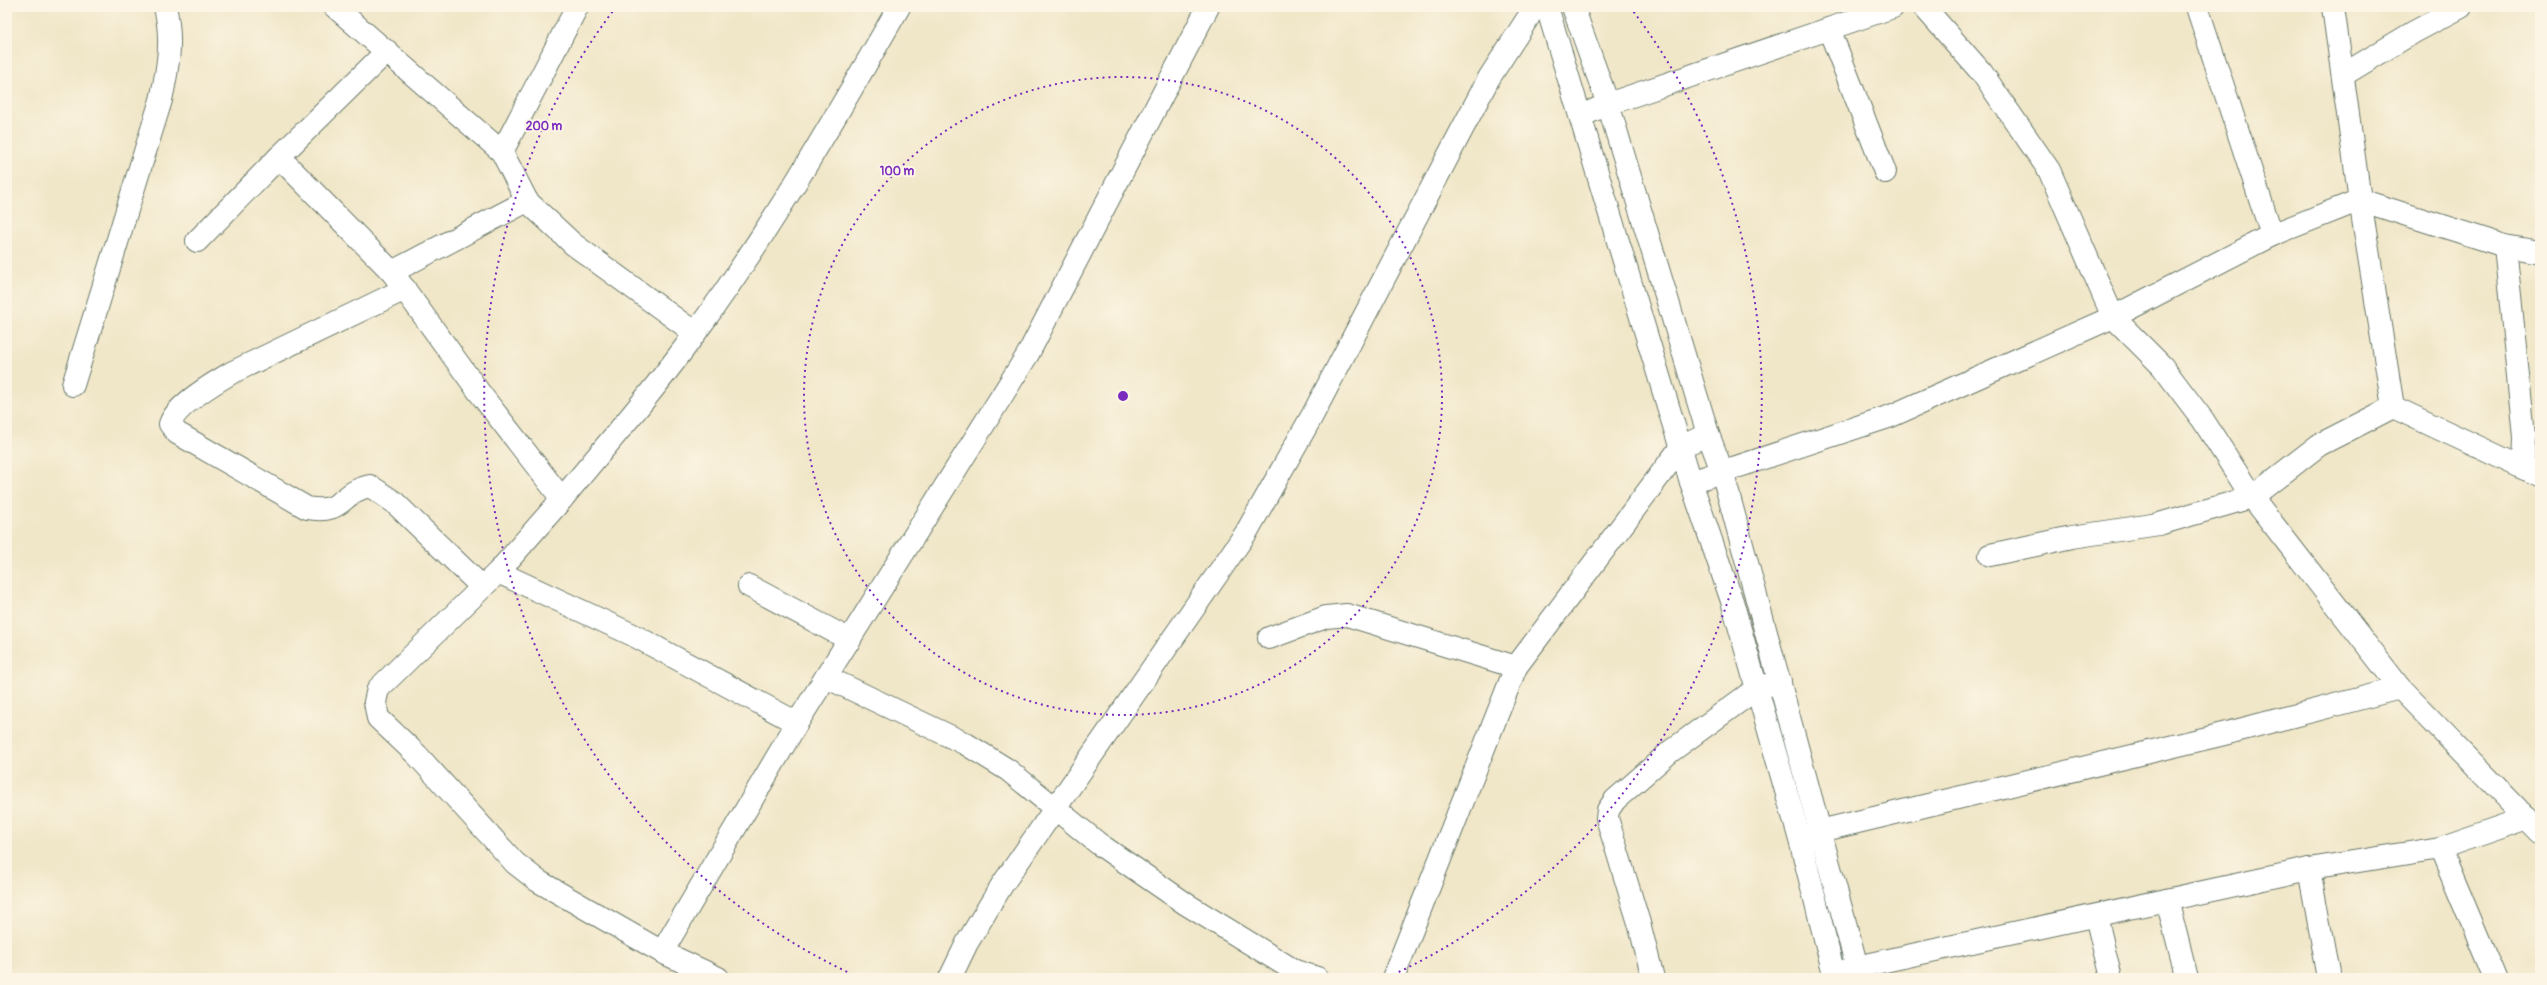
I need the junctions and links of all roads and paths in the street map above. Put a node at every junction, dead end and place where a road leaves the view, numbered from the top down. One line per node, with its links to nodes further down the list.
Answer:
1 (165, 7): 31 (street)
2 (335, 7): 15 (street)
3 (577, 7): 19 (street)
4 (899, 7): 30 (street)
5 (1208, 7): 47 (street)
6 (1535, 7): 54 (street)
7 (1547, 7): 18 (street)
8 (1573, 7): 17 (street)
9 (1893, 7): 14 (street)
10 (1924, 7): 29 (street)
11 (2197, 7): 24 (street)
12 (2333, 7): 16 (street)
13 (2461, 7): 16 (street)
14 (1829, 29): 17 (street); 21 (street)
15 (387, 52): 19 (street); 20 (street)
16 (2343, 75): 22 (street)
17 (1608, 104): 18 (street); 33 (street)
18 (1581, 116): 34 (street)
19 (502, 152): 23 (street)
20 (279, 157): 25 (street); 28 (street)
21 (1885, 172)
22 (2360, 200): 24 (street); 26 (street); 32 (street)
23 (528, 201): 28 (street); 30 (street)
24 (2272, 235): 29 (street)
25 (197, 241)
26 (2505, 246): 27 (street); 36 (street)
27 (2540, 252)
28 (399, 281): 39 (street); 43 (street)
29 (2113, 317): 35 (street); 38 (street)
30 (696, 333): 39 (street)
31 (73, 385)
32 (2393, 407): 36 (street); 38 (street)
33 (1708, 434): 34 (street); 35 (street)
34 (1681, 447): 37 (street); 48 (street)
35 (1722, 472): 37 (street); 44 (street)
36 (2531, 472)
37 (1691, 482): 45 (street)
38 (2252, 497): 40 (street); 51 (street)
39 (562, 499): 41 (street)
40 (1990, 555)
41 (498, 572): 43 (street); 53 (street)
42 (749, 586): 47 (street)
43 (482, 587): 62 (street)
44 (1758, 599): 45 (street); 50 (street)
45 (1732, 601): 52 (street)
46 (1268, 638): 48 (street)
47 (850, 640): 49 (street)
48 (1516, 667): 68 (street)
49 (826, 677): 53 (street); 54 (street)
50 (1780, 681): 52 (street); 56 (street)
51 (2400, 688): 55 (street); 56 (street)
52 (1756, 689): 57 (street); 69 (street)
53 (797, 723): 62 (street)
54 (1056, 808): 66 (street); 67 (street)
55 (2533, 825): 58 (street)
56 (1820, 832): 57 (street); 63 (street)
57 (1800, 840): 64 (street)
58 (2440, 848): 59 (street); 73 (street)
59 (2309, 870): 60 (street); 72 (street)
60 (2168, 900): 61 (street); 71 (street)
61 (2096, 916): 63 (street); 70 (street)
62 (662, 952): 65 (street)
63 (1858, 972): 64 (street)
64 (1835, 976)
65 (718, 978)
66 (950, 978)
67 (1317, 978)
68 (1393, 978)
69 (1652, 978)
70 (2111, 978)
71 (2187, 978)
72 (2329, 978)
73 (2495, 978)

